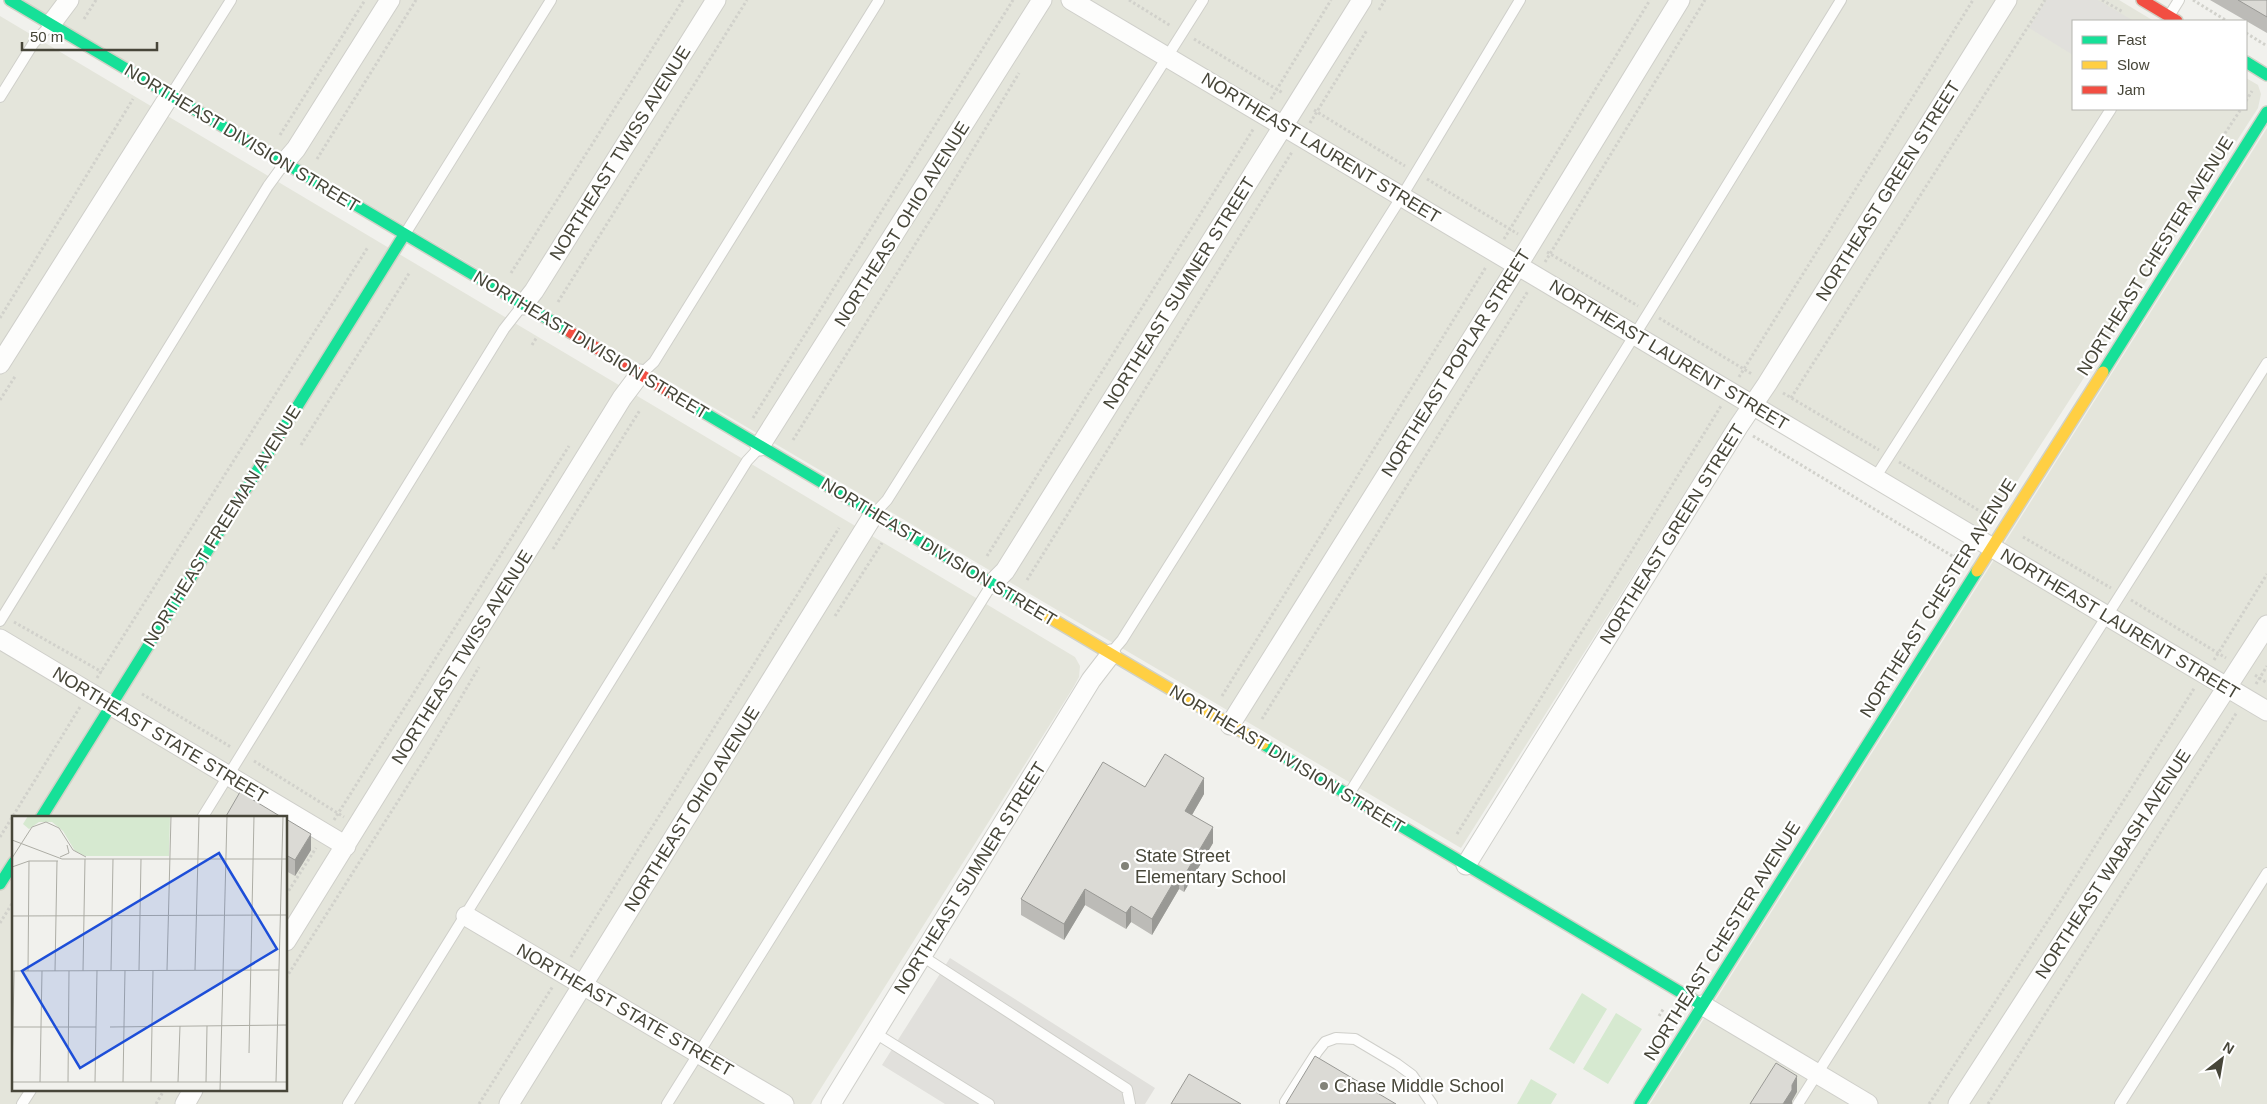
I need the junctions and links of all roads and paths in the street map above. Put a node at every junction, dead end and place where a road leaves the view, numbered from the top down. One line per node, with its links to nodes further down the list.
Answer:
1 (10, 0): 38 (street, NORTHEAST DIVISION STREET)
2 (69, 0): 38 (street)
3 (96, 0): 37 (path)
4 (231, 0): 49 (lane)
5 (365, 0): 59 (path)
6 (390, 0): 61 (street)
7 (416, 0): 63 (path)
8 (552, 0): 66 (lane)
9 (683, 0): 72 (path)
10 (716, 0): 74 (street, NORTHEAST TWISS AVENUE)
11 (747, 0): 77 (path)
12 (879, 0): 83 (lane)
13 (1013, 0): 90 (path)
14 (1042, 0): 94 (street, NORTHEAST OHIO AVENUE)
15 (1071, 0): 43 (street, NORTHEAST LAURENT STREET)
16 (1129, 0): 40 (path)
17 (1203, 0): 40 (lane)
18 (1331, 0): 48 (path)
19 (1362, 0): 51 (street, NORTHEAST SUMNER STREET)
20 (1385, 0): 33 (path)
21 (1520, 0): 62 (lane)
22 (1650, 0): 65 (path)
23 (1680, 0): 67 (street, NORTHEAST POPLAR STREET)
24 (1705, 0): 70 (path)
25 (1841, 0): 75 (lane)
26 (1973, 0): 82 (path)
27 (2007, 0): 84 (street, NORTHEAST GREEN STREET)
28 (2045, 0): 86 (path)
29 (2102, 0): 34 (path)
30 (2142, 0): 35 (street)
31 (2179, 0): 35 (lane)
32 (2193, 0): 36 (path)
33 (1376, 16)
34 (2131, 17)
35 (2171, 20)
36 (2225, 20)
37 (82, 22)
38 (51, 24): 47 (street, NORTHEAST DIVISION STREET); 50 (lane)
39 (1371, 24): 54 (path)
40 (1183, 33): 43 (lane); 48 (path)
41 (2247, 33): 42 (path)
42 (2267, 46)
43 (1168, 58): 56 (street, NORTHEAST LAURENT STREET); 98 (lane)
44 (2247, 63): 46 (street)
45 (1023, 67): 93 (path)
46 (2267, 75)
47 (144, 80): 49 (street, NORTHEAST DIVISION STREET); 76 (path)
48 (1276, 90): 51 (path); 56 (path)
49 (170, 96): 61 (street, NORTHEAST DIVISION STREET); 81 (street)
50 (0, 97)
51 (1300, 101): 54 (path); 57 (street, NORTHEAST SUMNER STREET)
52 (2110, 110): 95 (lane)
53 (2240, 110): 60 (path)
54 (1317, 112): 58 (path); 62 (path)
55 (2267, 112): 100 (street, NORTHEAST CHESTER AVENUE)
56 (1263, 114): 57 (street, NORTHEAST LAURENT STREET); 105 (path)
57 (1284, 126): 58 (street, NORTHEAST LAURENT STREET); 108 (street, NORTHEAST SUMNER STREET)
58 (1302, 137): 64 (street, NORTHEAST LAURENT STREET); 107 (path)
59 (278, 138)
60 (2214, 151)
61 (284, 163): 63 (street, NORTHEAST DIVISION STREET); 111 (lane)
62 (1416, 173): 64 (lane); 65 (path)
63 (306, 176): 66 (street, NORTHEAST DIVISION STREET)
64 (1402, 196): 69 (street, NORTHEAST LAURENT STREET); 114 (lane)
65 (1511, 229): 67 (path); 69 (path)
66 (404, 235): 74 (street, NORTHEAST DIVISION STREET); 123 (street, NORTHEAST FREEMAN AVENUE)
67 (1531, 243): 70 (path); 71 (street, NORTHEAST POPLAR STREET)
68 (368, 247): 119 (path)
69 (1496, 251): 71 (street, NORTHEAST LAURENT STREET); 126 (path)
70 (1550, 254): 73 (path); 75 (path)
71 (1518, 265): 73 (street, NORTHEAST LAURENT STREET); 131 (street, NORTHEAST POPLAR STREET)
72 (510, 275)
73 (1538, 277): 78 (street, NORTHEAST LAURENT STREET); 130 (path)
74 (523, 305): 77 (street, NORTHEAST DIVISION STREET); 132 (lane)
75 (1649, 312): 78 (lane); 82 (path)
76 (0, 318)
77 (548, 320): 79 (path); 83 (street, NORTHEAST DIVISION STREET)
78 (1635, 335): 85 (street, NORTHEAST LAURENT STREET); 134 (lane)
79 (532, 345)
80 (2267, 363): 109 (lane)
81 (0, 364)
82 (1744, 369): 84 (path); 85 (path)
83 (640, 374): 94 (street, NORTHEAST DIVISION STREET); 140 (street, NORTHEAST TWISS AVENUE)
84 (1767, 384): 86 (path); 87 (street, NORTHEAST GREEN STREET)
85 (1730, 392): 87 (street, NORTHEAST LAURENT STREET); 89 (path)
86 (1791, 398): 95 (path)
87 (1753, 406): 91 (street, NORTHEAST GREEN STREET); 96 (street, NORTHEAST LAURENT STREET)
88 (640, 410): 104 (path)
89 (1715, 415): 91 (path); 144 (path)
90 (752, 420)
91 (1738, 427): 102 (path); 147 (street, NORTHEAST GREEN STREET)
92 (573, 438): 135 (path)
93 (792, 442)
94 (760, 446): 98 (street, NORTHEAST DIVISION STREET); 152 (lane)
95 (1889, 456): 96 (lane); 99 (path)
96 (1876, 478): 102 (street, NORTHEAST LAURENT STREET)
97 (1991, 506): 99 (path)
98 (874, 514): 108 (street, NORTHEAST DIVISION STREET); 158 (street, NORTHEAST OHIO AVENUE)
99 (1985, 514): 100 (path); 102 (path)
100 (2005, 525): 103 (street, NORTHEAST CHESTER AVENUE); 109 (path)
101 (839, 528): 156 (path)
102 (1972, 535): 103 (street, NORTHEAST LAURENT STREET)
103 (1991, 548): 110 (street, NORTHEAST LAURENT STREET); 159 (street, NORTHEAST CHESTER AVENUE)
104 (550, 552)
105 (986, 558)
106 (2267, 574): 115 (path)
107 (1025, 582)
108 (992, 584): 114 (street, NORTHEAST DIVISION STREET); 163 (lane)
109 (2121, 593): 110 (lane); 115 (path)
110 (2106, 617): 120 (street, NORTHEAST LAURENT STREET); 164 (lane)
111 (2, 618): 119 (path)
112 (2267, 625): 118 (street, NORTHEAST WABASH AVENUE)
113 (0, 639): 125 (street, NORTHEAST STATE STREET)
114 (1111, 654): 131 (street, NORTHEAST DIVISION STREET); 155 (street, NORTHEAST SUMNER STREET)
115 (2219, 654): 118 (path); 120 (path)
116 (482, 662): 142 (path)
117 (2267, 666): 121 (path)
118 (2240, 667): 121 (path); 124 (street, NORTHEAST WABASH AVENUE)
119 (101, 672): 123 (path); 125 (path)
120 (2203, 674): 124 (street, NORTHEAST LAURENT STREET); 184 (path)
121 (2260, 678): 122 (path); 127 (path)
122 (2267, 683)
123 (123, 684): 128 (street, NORTHEAST FREEMAN AVENUE); 132 (path)
124 (2227, 688): 127 (street, NORTHEAST LAURENT STREET); 185 (street, NORTHEAST WABASH AVENUE)
125 (88, 692): 128 (street, NORTHEAST STATE STREET); 136 (path)
126 (1221, 698)
127 (2246, 699): 129 (street, NORTHEAST LAURENT STREET); 186 (path)
128 (110, 705): 133 (street, NORTHEAST STATE STREET); 137 (street, NORTHEAST FREEMAN AVENUE)
129 (2267, 711)
130 (1259, 722)
131 (1230, 725): 134 (street, NORTHEAST DIVISION STREET)
132 (242, 754): 133 (lane); 135 (path)
133 (228, 776): 138 (lane); 141 (street, NORTHEAST STATE STREET)
134 (1348, 795): 147 (street, NORTHEAST DIVISION STREET)
135 (337, 814): 140 (path); 141 (path)
136 (13, 816)
137 (42, 816)
138 (203, 816)
139 (12, 817): 143 (path)
140 (358, 824): 142 (path); 145 (street, NORTHEAST TWISS AVENUE)
141 (325, 833): 145 (street, NORTHEAST STATE STREET); 150 (path)
142 (378, 833): 157 (path)
143 (0, 837)
144 (1454, 839)
145 (346, 846): 154 (street, NORTHEAST TWISS AVENUE)
146 (12, 865): 149 (street)
147 (1466, 865): 159 (street, NORTHEAST DIVISION STREET)
148 (2267, 873): 187 (lane)
149 (0, 884)
150 (288, 892)
151 (12, 904): 153 (path)
152 (466, 916): 156 (street, NORTHEAST STATE STREET); 172 (lane)
153 (0, 922)
154 (288, 938)
155 (922, 956): 162 (street, NORTHEAST SUMNER STREET); 179 (lane)
156 (561, 972): 158 (street, NORTHEAST STATE STREET); 173 (path)
157 (288, 975)
158 (584, 986): 163 (street, NORTHEAST STATE STREET); 174 (street, NORTHEAST OHIO AVENUE)
159 (1702, 1005): 164 (street, NORTHEAST DIVISION STREET); 181 (street, NORTHEAST CHESTER AVENUE)
160 (1664, 1008): 161 (path)
161 (1659, 1016)
162 (882, 1038): 177 (street, NORTHEAST SUMNER STREET); 178 (lane)
163 (699, 1054): 175 (lane); 176 (street, NORTHEAST STATE STREET)
164 (1817, 1074): 182 (lane); 183 (street, NORTHEAST DIVISION STREET)
165 (30, 1092): 169 (lane)
166 (163, 1092): 170 (path)
167 (192, 1092): 171 (street)
168 (1285, 1102): 180 (lane)
169 (22, 1104)
170 (156, 1104)
171 (185, 1104)
172 (348, 1104)
173 (479, 1104)
174 (509, 1104)
175 (667, 1104)
176 (784, 1104)
177 (831, 1104)
178 (989, 1104)
179 (1130, 1104)
180 (1432, 1104)
181 (1640, 1104)
182 (1798, 1104)
183 (1868, 1104)
184 (1929, 1104)
185 (1958, 1104)
186 (1988, 1104)
187 (2120, 1104)

